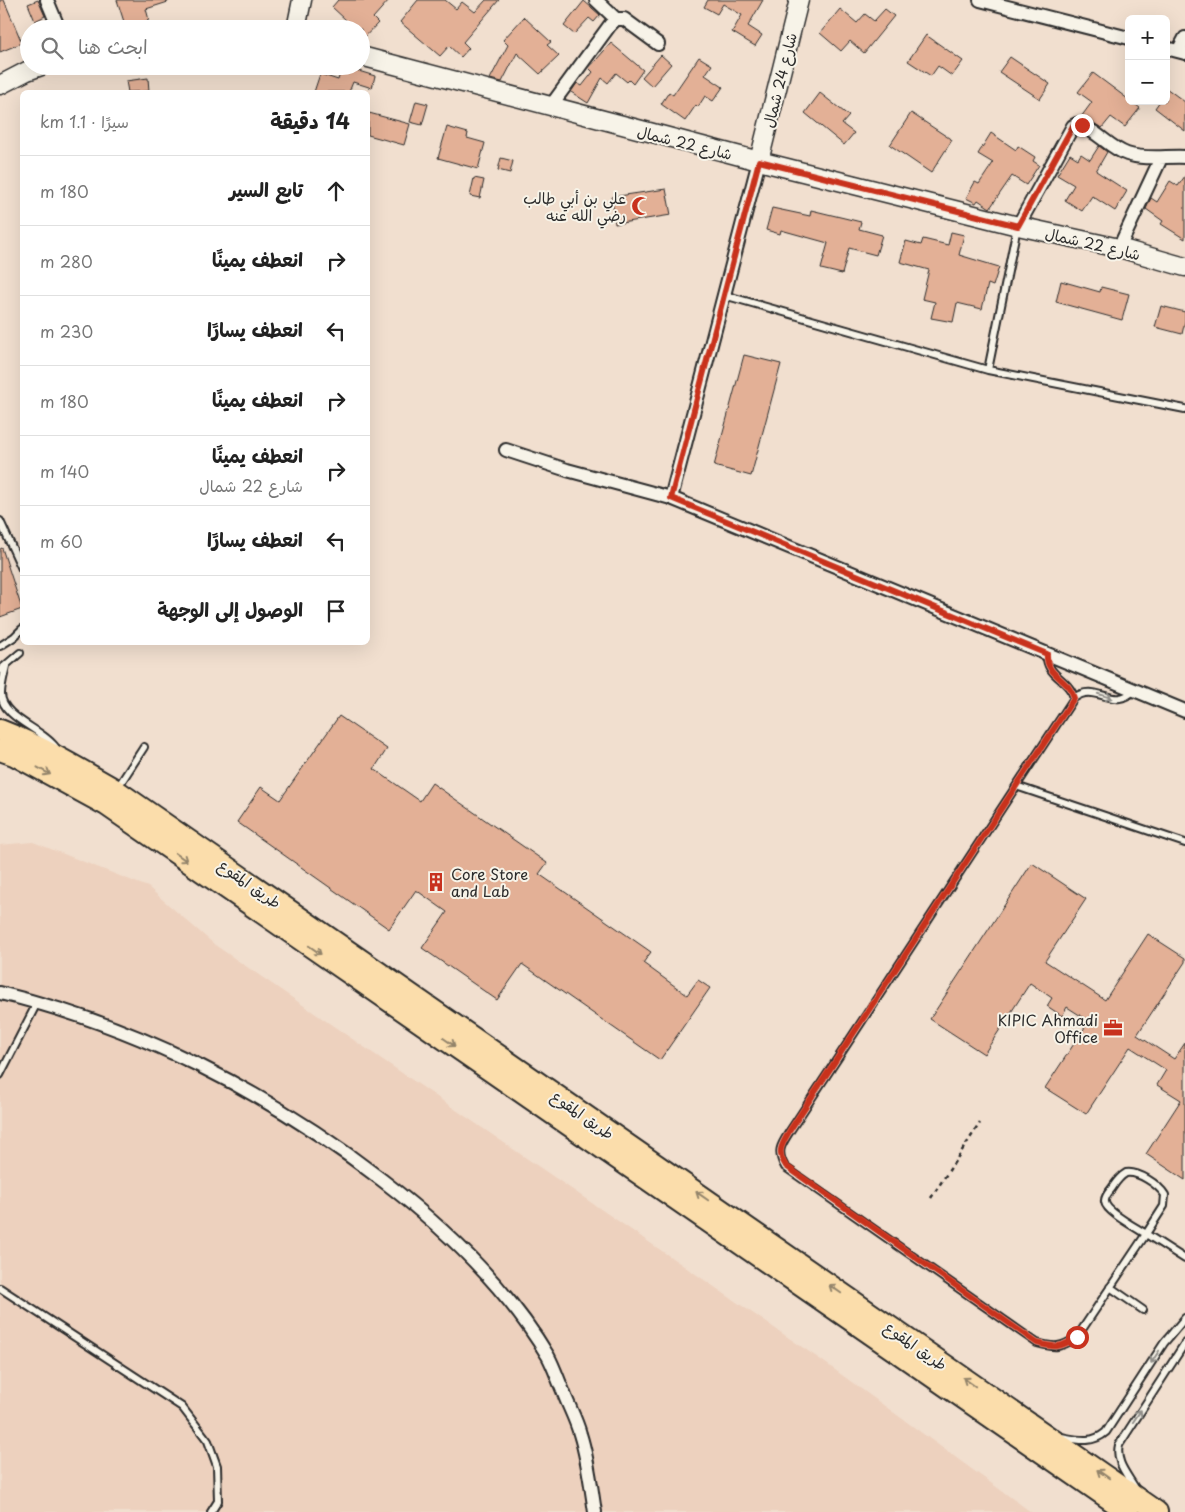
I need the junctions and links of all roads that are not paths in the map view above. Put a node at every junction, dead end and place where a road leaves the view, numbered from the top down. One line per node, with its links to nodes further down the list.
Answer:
1 (47, 0): 7 (street)
2 (302, 0): 8 (street)
3 (596, 0): 6 (street)
4 (799, 0): 19 (street, شارع 24 شمال)
5 (980, 0): 9 (street)
6 (616, 19): 11 (street); 16 (street)
7 (55, 20)
8 (298, 20)
9 (1125, 37)
10 (1185, 38): 12 (street)
11 (658, 44)
12 (1176, 51)
13 (370, 58): 16 (street, شارع 22 شمال)
14 (20, 74): 15 (street)
15 (0, 85)
16 (550, 107): 19 (street, شارع 22 شمال)
17 (1185, 157): 18 (street)
18 (1161, 158): 20 (street); 21 (street)
19 (759, 161): 20 (street, شارع 22 شمال); 23 (street)
20 (1018, 226): 21 (street, شارع 22 شمال); 24 (lane)
21 (1119, 248): 22 (street, شارع 22 شمال)
22 (1185, 267)
23 (724, 295): 24 (lane); 27 (street)
24 (988, 370): 25 (lane)
25 (1185, 409)
26 (506, 450): 27 (street)
27 (671, 498): 33 (street)
28 (0, 520): 29 (lane)
29 (20, 565)
30 (20, 630): 31 (lane)
31 (0, 646)
32 (20, 653): 34 (lane)
33 (1047, 654): 35 (street); 37 (lane)
34 (3, 668): 36 (lane)
35 (1134, 690): 37 (lane, one-way to 35); 38 (street)
36 (0, 695): 42 (lane)
37 (1074, 698): 43 (lane)
38 (1185, 711)
39 (0, 730): 42 (main road, طريق المقوع)
40 (144, 747): 44 (lane)
41 (0, 750): 57 (main road, طريق المقوع, one-way to 57)
42 (61, 758): 44 (main road, طريق المقوع)
43 (1016, 786): 45 (lane); 52 (lane)
44 (116, 790): 56 (main road, طريق المقوع, one-way to 44)
45 (1185, 843)
46 (0, 993): 47 (street)
47 (37, 1002): 48 (lane); 59 (street)
48 (0, 1075)
49 (1146, 1234): 49 (lane); 50 (lane); 52 (lane)
50 (1185, 1259)
51 (0, 1288): 58 (lane)
52 (1110, 1288): 53 (lane)
53 (1143, 1310)
54 (1185, 1318): 56 (lane, one-way to 56)
55 (1185, 1343): 57 (lane, one-way to 55)
56 (1043, 1433): 57 (main road, طريق المقوع, one-way to 56)
57 (1143, 1509)
58 (211, 1512)
59 (595, 1512)

